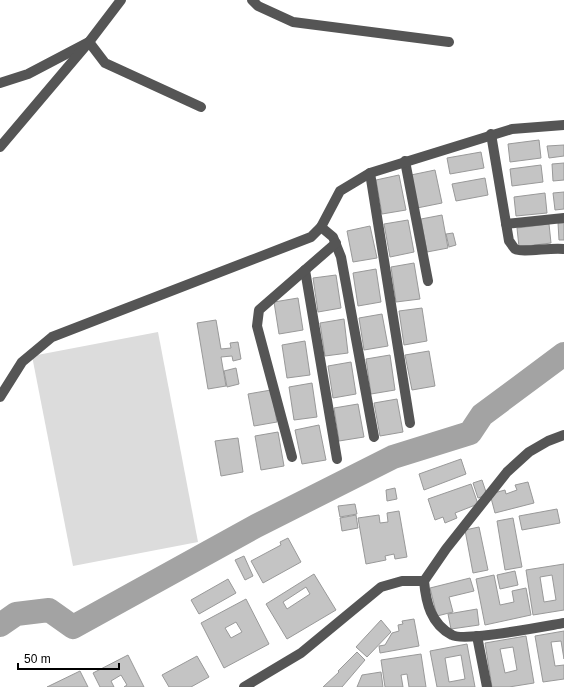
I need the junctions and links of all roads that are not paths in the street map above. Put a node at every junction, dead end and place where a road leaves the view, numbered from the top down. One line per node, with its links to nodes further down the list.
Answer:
1 (121, 0): 3 (street)
2 (252, 0): 4 (street)
3 (89, 42): 5 (street); 6 (street); 9 (street)
4 (449, 42)
5 (0, 83)
6 (201, 107)
7 (564, 125): 8 (street)
8 (491, 134): 10 (street); 13 (street)
9 (0, 147)
10 (405, 161): 11 (street); 18 (street)
11 (370, 173): 14 (street); 20 (street)
12 (564, 218): 13 (street)
13 (506, 224): 16 (street)
14 (321, 227): 15 (street); 19 (street)
15 (336, 243): 17 (street); 22 (street)
16 (564, 249)
17 (305, 270): 23 (street); 24 (street)
18 (428, 280)
19 (0, 397)
20 (410, 423)
21 (564, 435): 25 (street)
22 (374, 437)
23 (292, 457)
24 (337, 460)
25 (424, 581): 27 (street); 28 (street)
26 (564, 623): 27 (street)
27 (477, 636): 29 (street)
28 (244, 687)
29 (487, 687)

